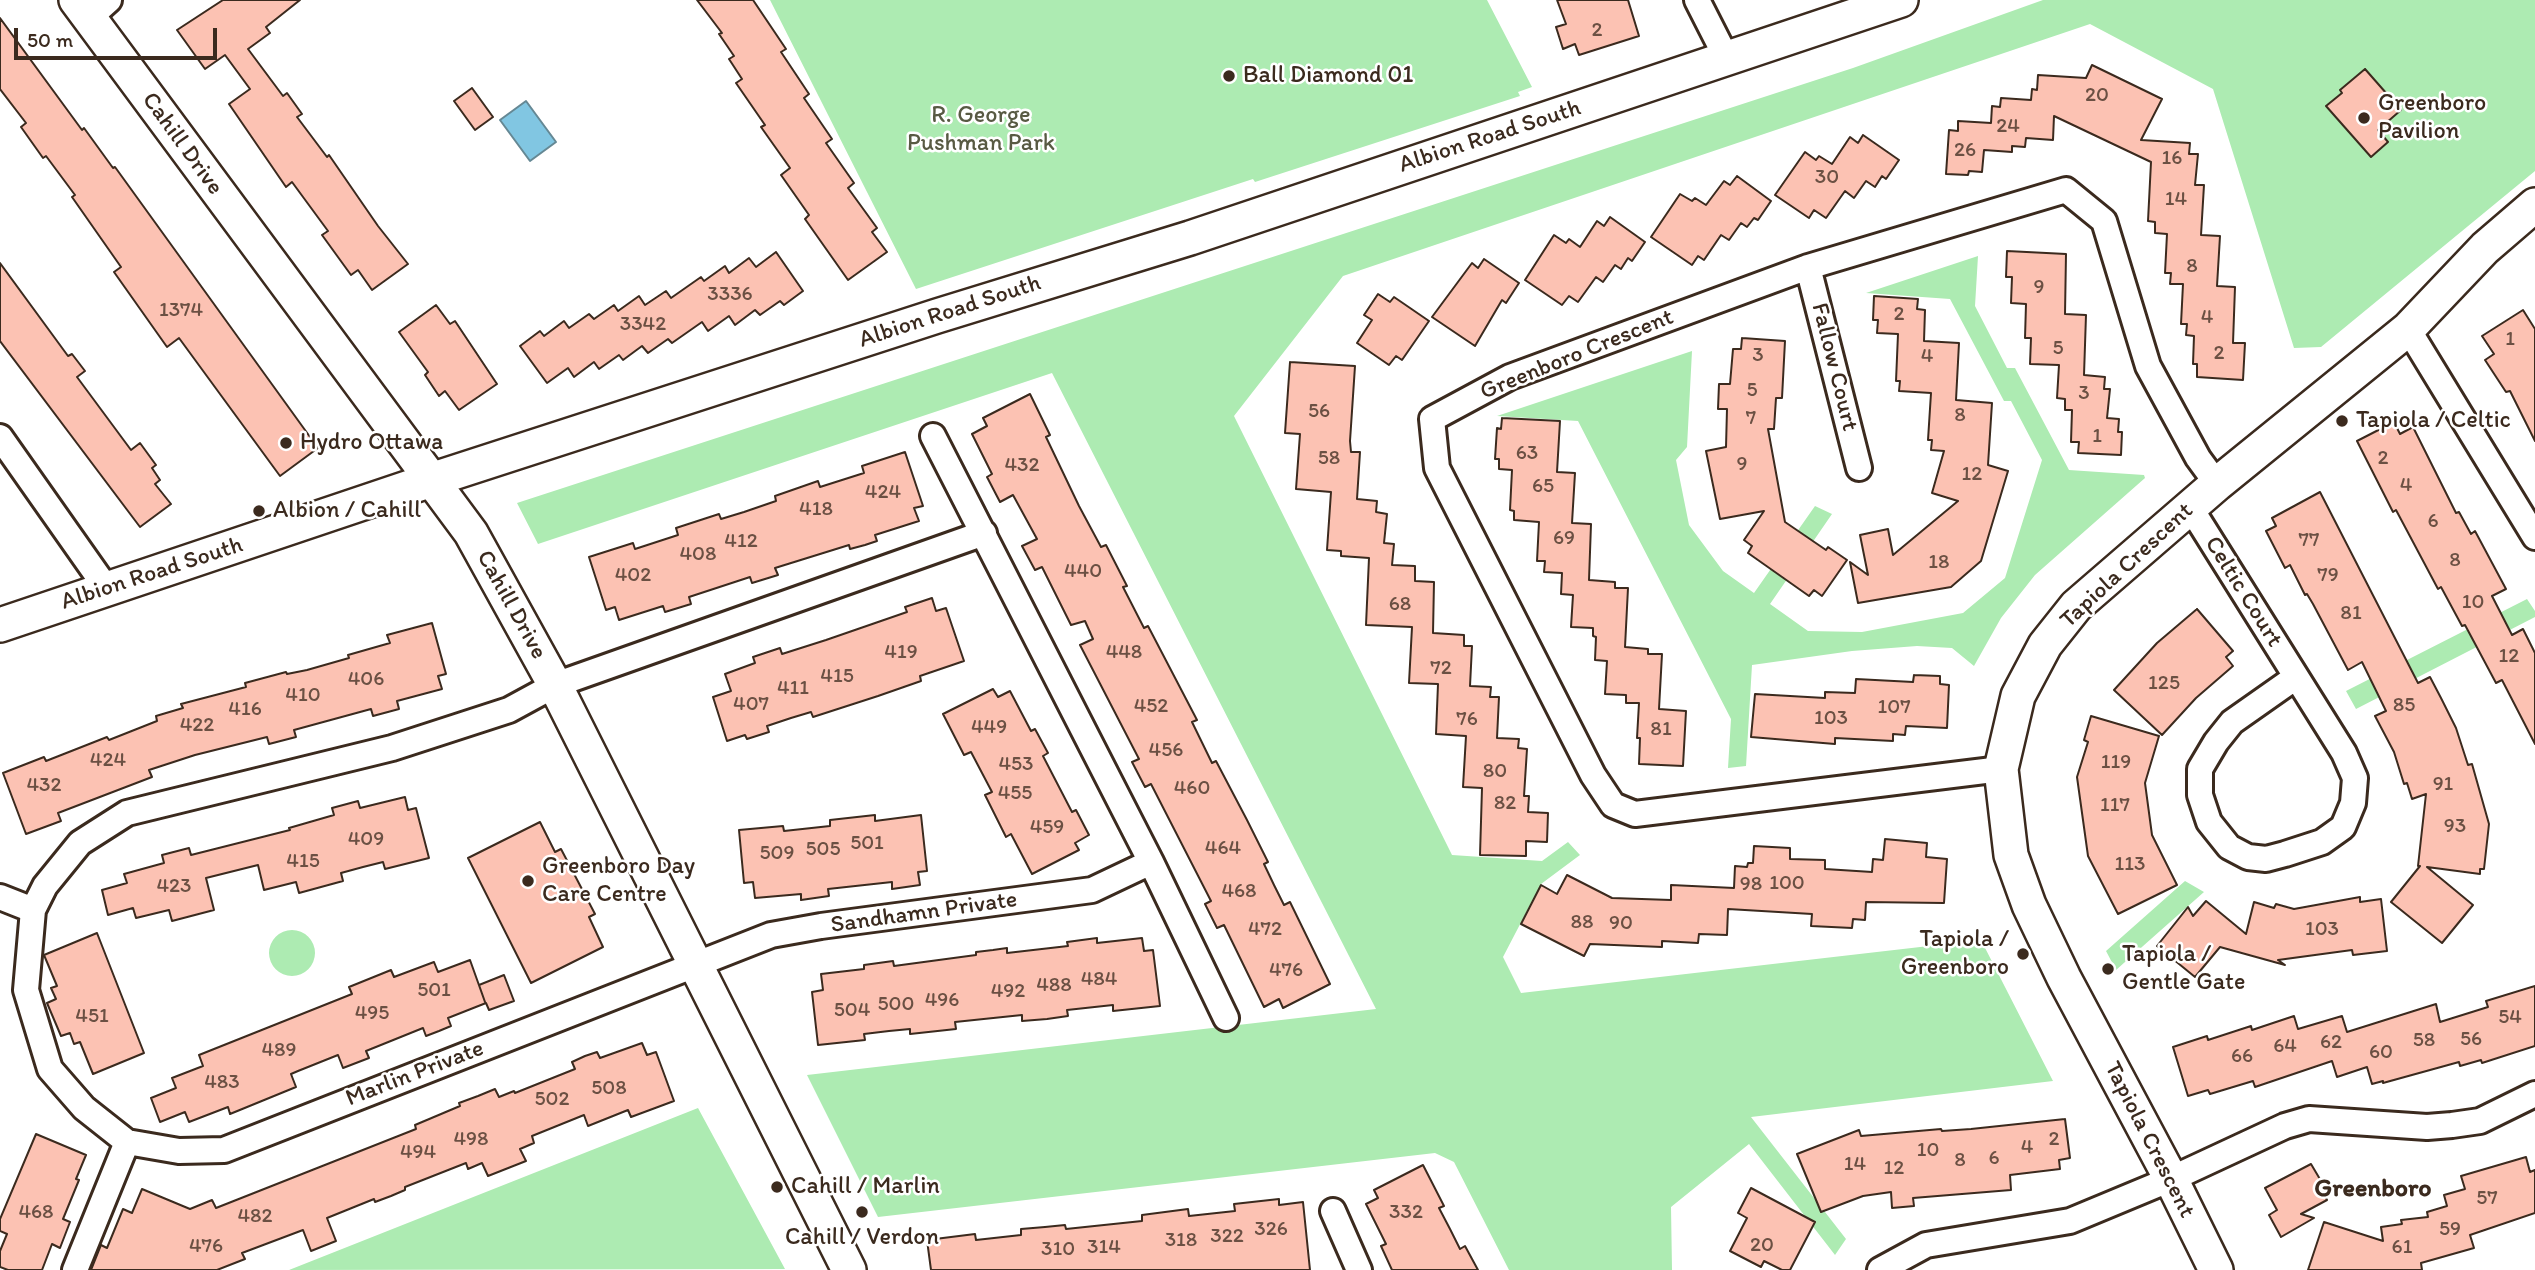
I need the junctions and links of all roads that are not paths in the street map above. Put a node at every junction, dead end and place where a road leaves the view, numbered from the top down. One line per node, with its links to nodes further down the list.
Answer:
1 (1697, 0): 4 (street)
2 (1900, 0): 4 (street, Albion Road South)
3 (92, 6): 11 (street, Cahill Drive)
4 (1727, 59): 11 (street, Albion Road South)
5 (2535, 205): 7 (street, Tapiola Crescent)
6 (1808, 267): 10 (street, Fallow Court); 12 (street, Greenboro Crescent); 20 (street, Greenboro Crescent)
7 (2407, 329): 12 (street, Tapiola Crescent); 15 (street)
8 (933, 436): 14 (street)
9 (0, 437): 16 (street)
10 (1859, 468)
11 (431, 480): 16 (street, Albion Road South); 19 (street, Cahill Drive)
12 (2217, 484): 13 (street, Tapiola Crescent)
13 (2190, 508): 18 (street, Celtic Court); 20 (street, Tapiola Crescent)
14 (984, 533): 19 (street); 21 (street)
15 (2535, 537)
16 (107, 589): 17 (street, Albion Road South)
17 (0, 625)
18 (2296, 677): 18 (street, Celtic Court)
19 (555, 685): 23 (street, Marlin Private); 24 (street, Cahill Drive)
20 (2001, 769): 28 (street, Tapiola Crescent)
21 (1151, 862): 24 (street, Sandhamn Private); 25 (street)
22 (0, 897): 23 (street)
23 (33, 909): 27 (street, Marlin Private)
24 (696, 963): 27 (street, Marlin Private); 31 (street, Cahill Drive)
25 (1226, 1018)
26 (2535, 1094): 28 (street)
27 (127, 1142): 30 (street)
28 (2171, 1179): 33 (street); 34 (street, Tapiola Crescent)
29 (1333, 1211): 32 (street)
30 (75, 1270)
31 (849, 1270)
32 (1359, 1270)
33 (1880, 1270)
34 (2216, 1270)

